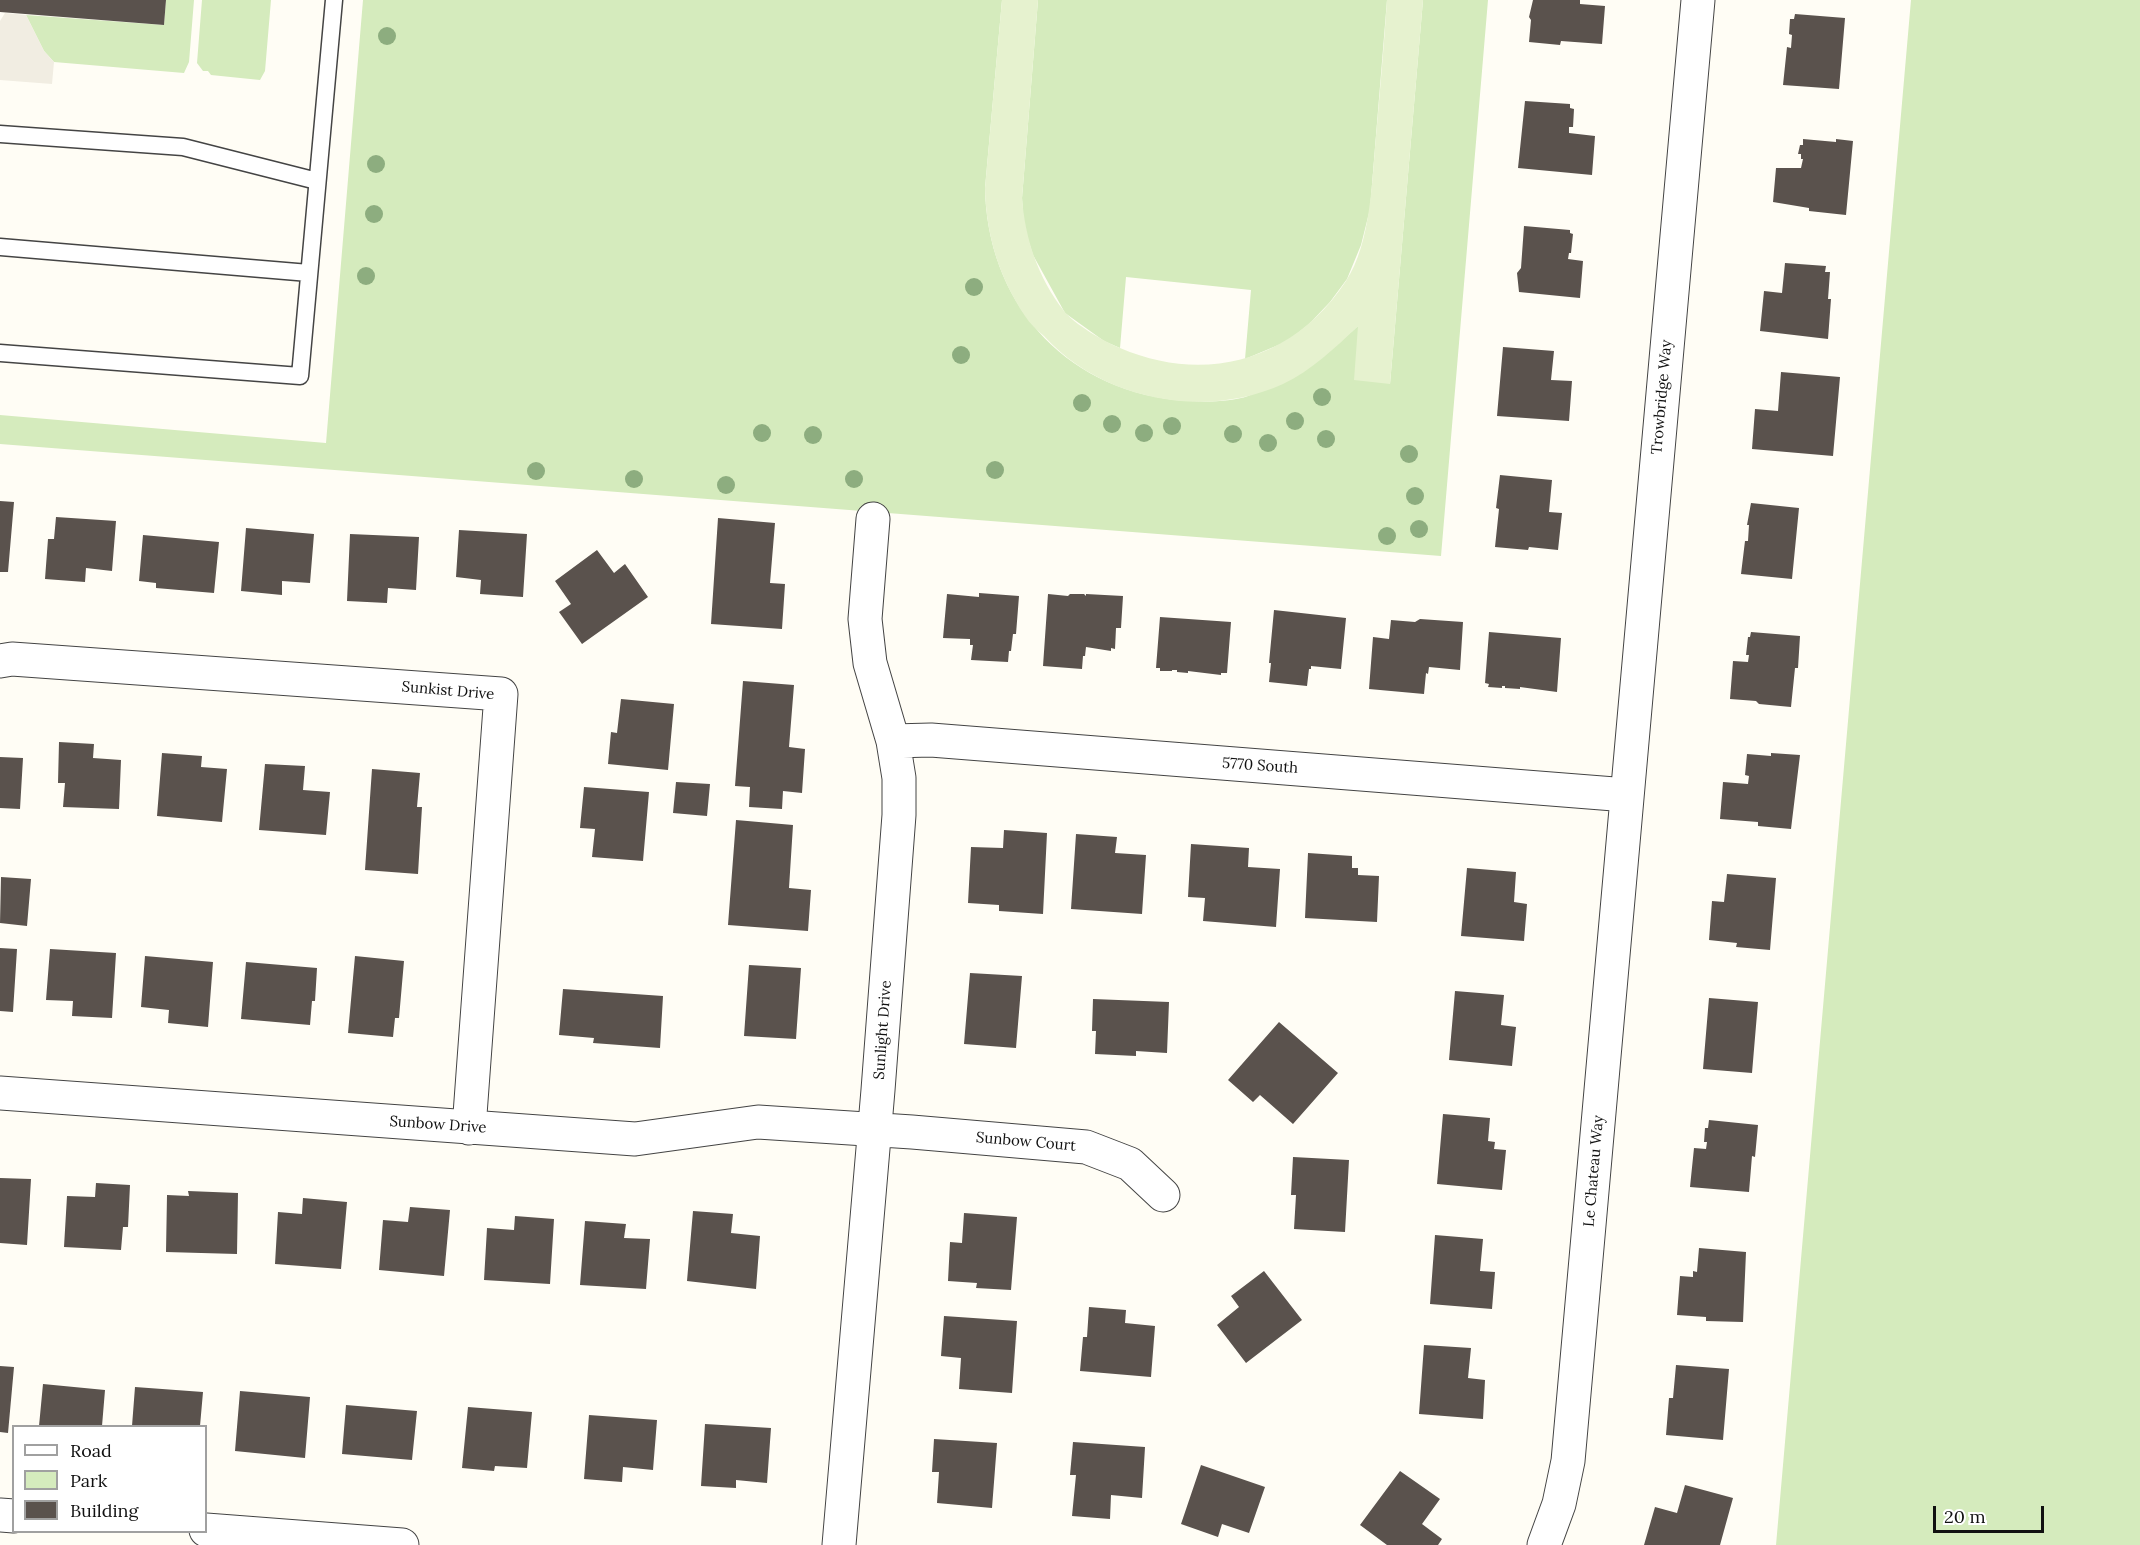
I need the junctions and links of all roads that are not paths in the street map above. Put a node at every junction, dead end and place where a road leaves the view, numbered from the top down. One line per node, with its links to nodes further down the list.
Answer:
1 (334, 0): 4 (lane)
2 (1698, 0): 11 (street, Trowbridge Way)
3 (0, 134): 4 (lane)
4 (317, 181): 6 (lane)
5 (0, 247): 6 (lane)
6 (309, 273): 7 (lane)
7 (0, 353)
8 (873, 519): 10 (street, Sunlight Drive)
9 (0, 661): 13 (street, Sunkist Drive)
10 (893, 741): 11 (street, 5770 South); 14 (street, Sunlight Drive)
11 (1627, 795): 19 (street, Le Chateau Way)
12 (0, 1094): 13 (street, Sunbow Drive)
13 (469, 1128): 14 (street, Sunbow Drive)
14 (874, 1130): 15 (street, Sunbow Court); 18 (street, Sunlight Drive)
15 (1162, 1195)
16 (207, 1530): 17 (street)
17 (402, 1545)
18 (839, 1545)
19 (1544, 1545)

